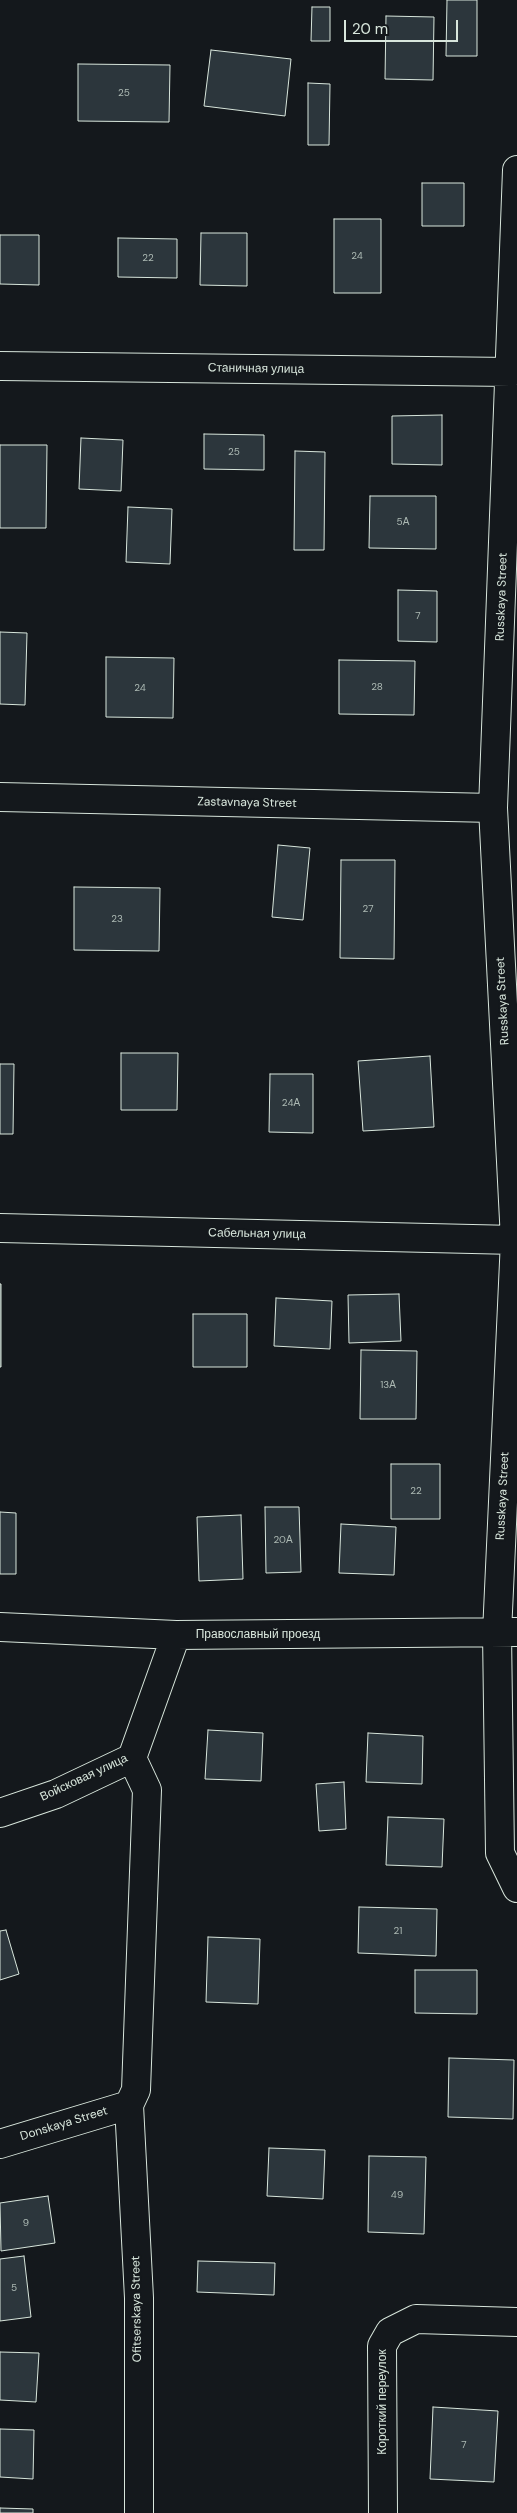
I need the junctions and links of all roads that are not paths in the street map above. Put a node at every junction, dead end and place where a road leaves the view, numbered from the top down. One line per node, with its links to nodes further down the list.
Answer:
1 (517, 170): 3 (street, Russkaya Street)
2 (0, 366): 3 (street, Станичная улица)
3 (511, 372): 5 (street, Russkaya Street)
4 (0, 797): 5 (street, Zastavnaya Street)
5 (493, 808): 7 (street, Russkaya Street)
6 (0, 1228): 7 (street, Сабельная улица)
7 (515, 1240): 9 (street, Russkaya Street)
8 (0, 1628): 10 (street, Православный проезд)
9 (507, 1632): 10 (street, Православный проезд); 13 (street, Russkaya Street)
10 (176, 1635): 11 (street, Войсковая улица)
11 (132, 1758): 12 (street, Войсковая улица); 14 (street, Ofitserskaya Street)
12 (0, 1813)
13 (517, 1888)
14 (129, 2105): 15 (street, Donskaya Street); 17 (street, Ofitserskaya Street)
15 (0, 2144)
16 (517, 2322): 18 (street, Короткий переулок)
17 (139, 2513)
18 (383, 2513)

